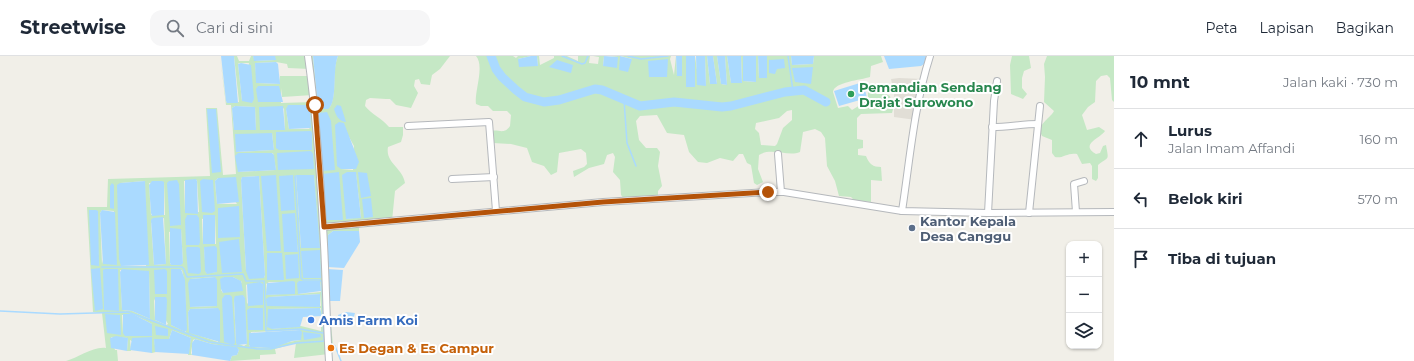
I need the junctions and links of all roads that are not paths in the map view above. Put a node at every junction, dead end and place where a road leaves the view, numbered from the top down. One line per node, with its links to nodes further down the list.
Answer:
1 (308, 56): 19 (street)
2 (930, 56): 14 (street)
3 (997, 81): 7 (street)
4 (1040, 106): 5 (street)
5 (1038, 124): 7 (street); 15 (street)
6 (408, 126): 9 (street)
7 (992, 127): 18 (street)
8 (778, 154): 12 (street)
9 (494, 177): 10 (street); 13 (street)
10 (452, 179)
11 (1084, 181): 16 (street)
12 (781, 192): 13 (street); 14 (street)
13 (496, 211): 19 (street)
14 (902, 211): 18 (street)
15 (1028, 212): 16 (street); 18 (street)
16 (1076, 212): 17 (street)
17 (1114, 212)
18 (988, 213)
19 (324, 227): 20 (street)
20 (329, 361)

